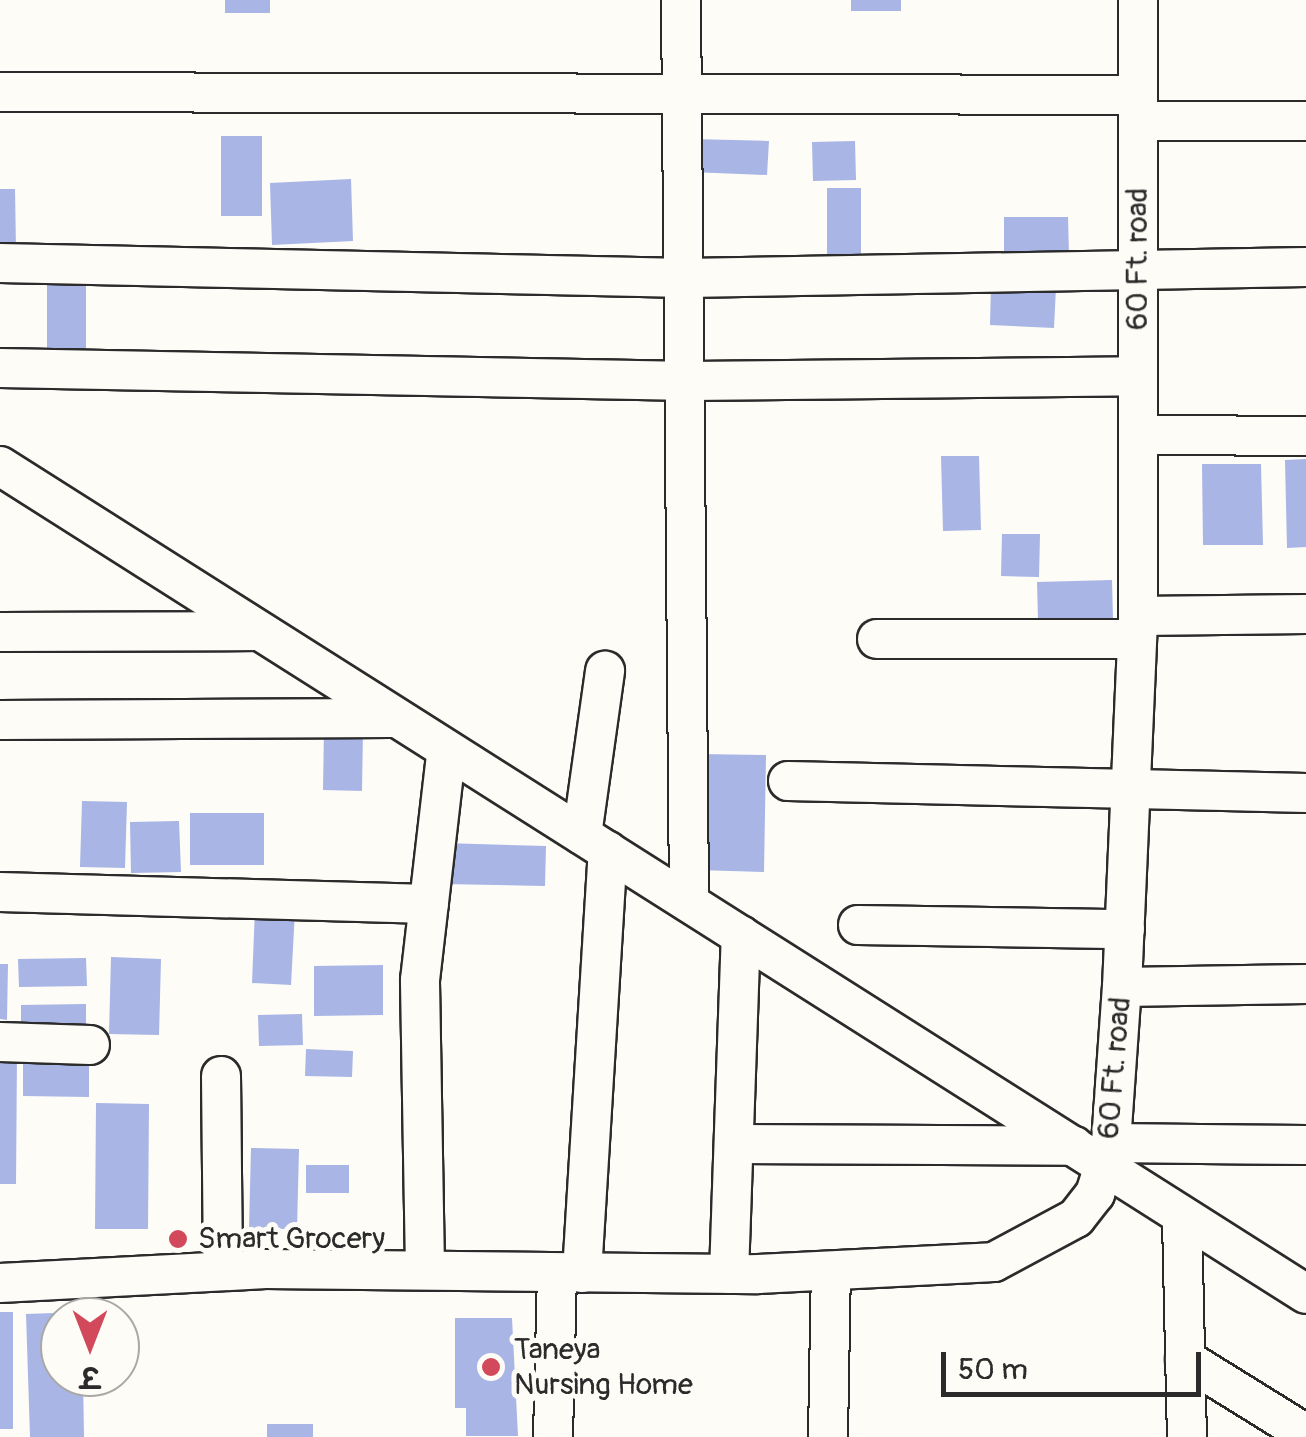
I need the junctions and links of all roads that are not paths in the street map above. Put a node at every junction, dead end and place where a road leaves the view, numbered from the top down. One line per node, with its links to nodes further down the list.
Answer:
1 (681, 0): 4 (street)
2 (1138, 0): 5 (street, 60 Ft. road)
3 (0, 92): 4 (street)
4 (681, 100): 5 (street); 10 (street)
5 (1138, 108): 6 (street); 8 (street, 60 Ft. road)
6 (1306, 121)
7 (0, 263): 10 (street)
8 (1138, 265): 9 (street); 10 (street); 12 (street, 60 Ft. road)
9 (1306, 266)
10 (686, 278): 13 (street)
11 (0, 368): 13 (street)
12 (1138, 376): 13 (street); 14 (street, 60 Ft. road)
13 (691, 381): 31 (street)
14 (1138, 435): 15 (street); 18 (street, 60 Ft. road)
15 (1306, 436)
16 (3, 469): 19 (street)
17 (1306, 614): 18 (street)
18 (1137, 627): 21 (street); 27 (street, 60 Ft. road)
19 (260, 631): 20 (street); 23 (street)
20 (0, 632)
21 (877, 640)
22 (605, 671): 29 (street)
23 (392, 718): 24 (street); 25 (street)
24 (0, 720)
25 (446, 755): 29 (street); 32 (street)
26 (788, 781): 27 (street)
27 (1130, 792): 28 (street); 34 (street, 60 Ft. road)
28 (1306, 793)
29 (595, 843): 31 (street); 48 (street)
30 (0, 892): 32 (street)
31 (689, 902): 35 (street)
32 (428, 904): 45 (street)
33 (858, 925): 34 (street)
34 (1125, 929): 37 (street, 60 Ft. road)
35 (741, 935): 41 (street); 43 (street)
36 (1306, 984): 37 (street)
37 (1122, 987): 43 (street, 60 Ft. road)
38 (0, 1042): 39 (street)
39 (90, 1045)
40 (222, 1076): 46 (street)
41 (735, 1144): 43 (street); 49 (street)
42 (1306, 1144): 43 (street)
43 (1096, 1152): 44 (street); 47 (street, 60 Ft. road)
44 (1182, 1219): 51 (street); 52 (street)
45 (424, 1269): 46 (street, 60 Ft. road); 48 (street, 60 Ft. road)
46 (223, 1271): 50 (street, 60 Ft. road)
47 (831, 1272): 49 (street, 60 Ft. road); 55 (street)
48 (570, 1273): 49 (street, 60 Ft. road); 54 (street)
49 (729, 1274)
50 (0, 1283)
51 (1306, 1294)
52 (1185, 1360): 53 (street); 56 (street)
53 (1306, 1434)
54 (553, 1437)
55 (828, 1437)
56 (1187, 1437)

